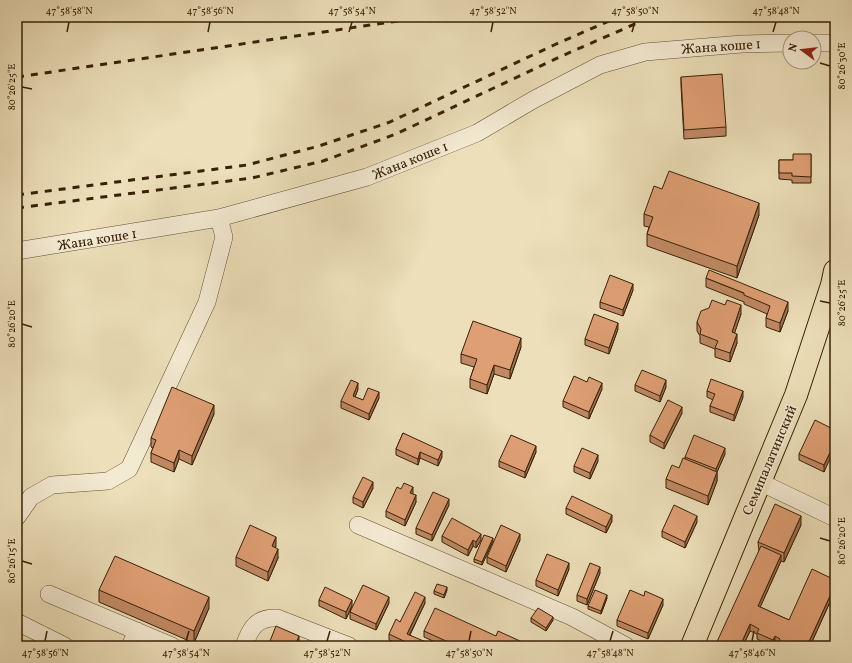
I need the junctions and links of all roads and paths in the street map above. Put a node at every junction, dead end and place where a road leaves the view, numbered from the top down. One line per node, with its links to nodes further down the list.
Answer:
1 (835, 42): 3 (street)
2 (782, 43): 4 (street, Жана коше 1)
3 (822, 43)
4 (219, 218): 5 (street, Жана коше 1); 8 (street)
5 (17, 251)
6 (835, 271): 7 (main road, Семипалатинский)
7 (760, 482): 9 (street); 19 (main road, Семипалатинский)
8 (17, 517)
9 (835, 518)
10 (358, 525): 18 (street)
11 (49, 594): 13 (street)
12 (17, 622): 14 (street)
13 (133, 639): 15 (street)
14 (65, 646)
15 (172, 646)
16 (244, 646): 17 (street)
17 (349, 646)
18 (626, 646)
19 (692, 646)

